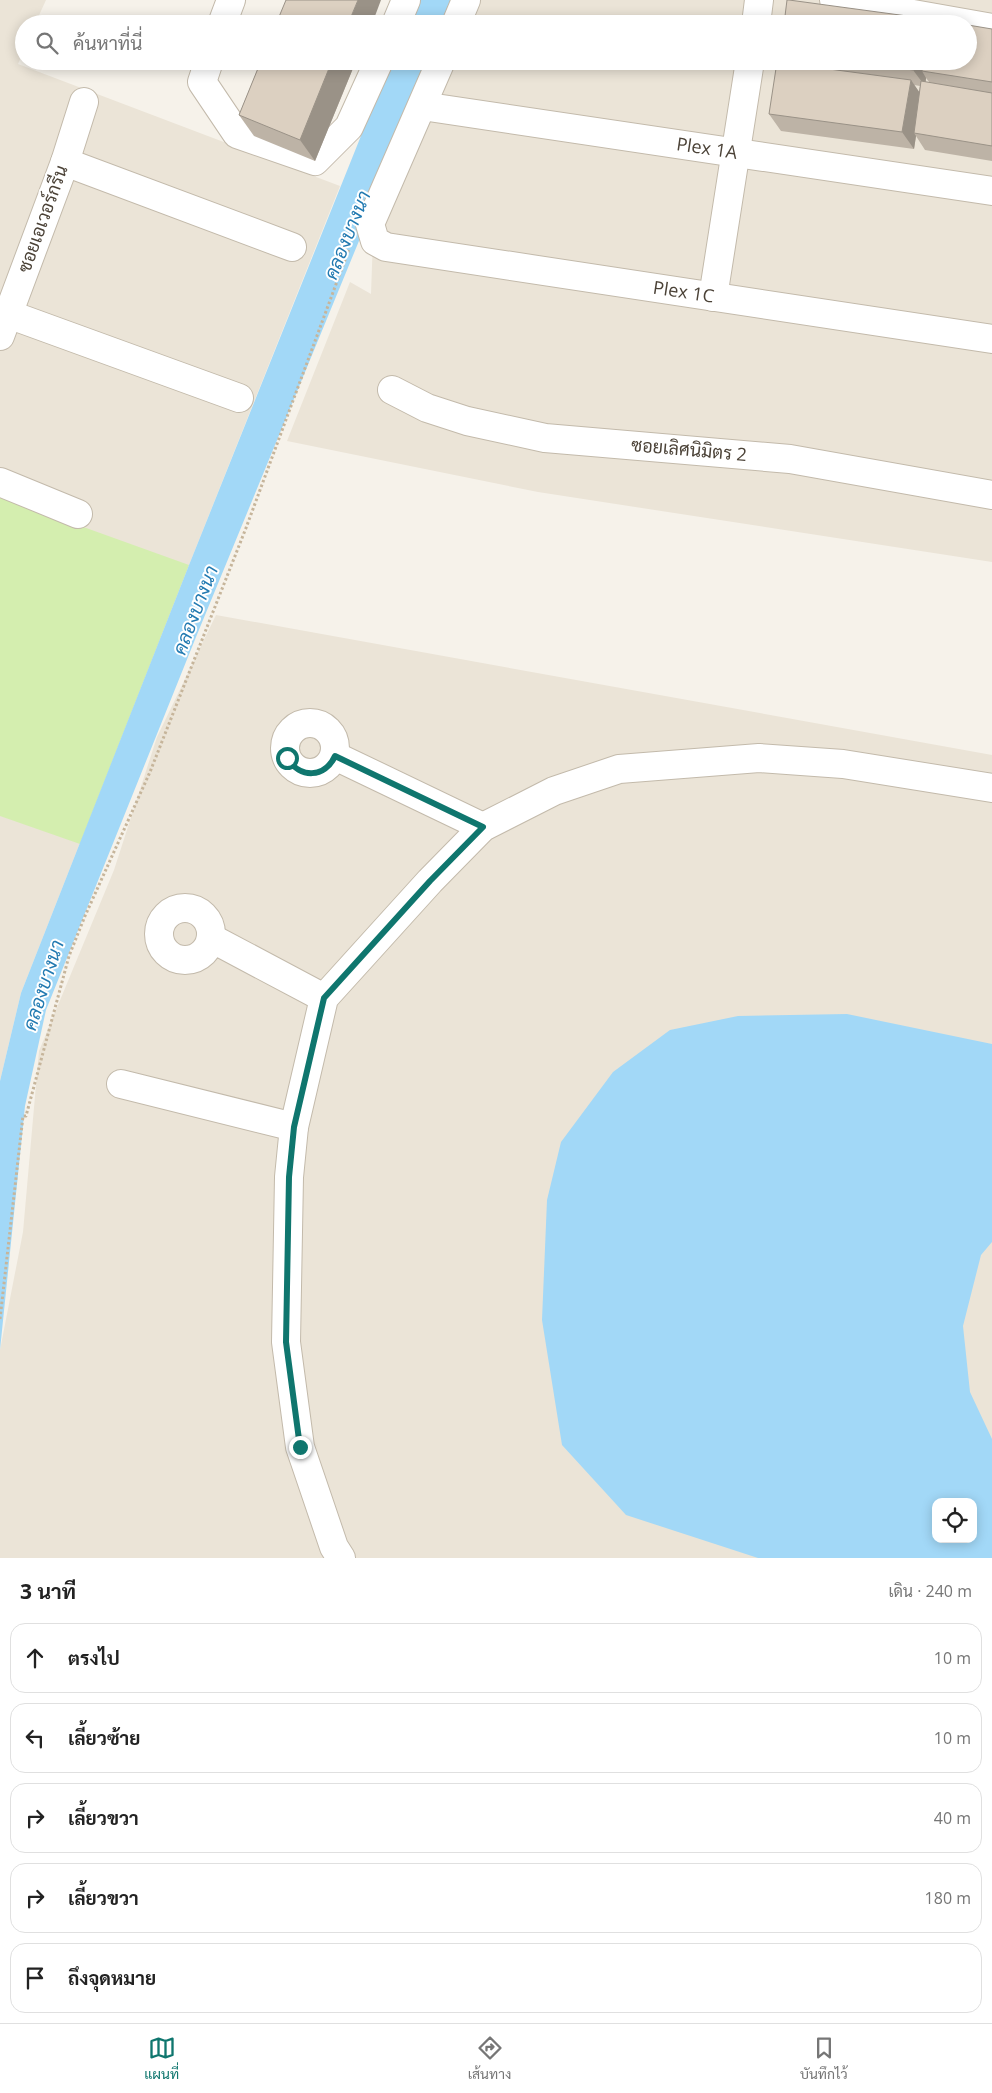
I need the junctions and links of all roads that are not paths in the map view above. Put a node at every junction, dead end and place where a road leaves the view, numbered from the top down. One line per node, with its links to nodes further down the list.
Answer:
1 (231, 0): 6 (street)
2 (406, 0): 7 (street)
3 (466, 0): 8 (street)
4 (760, 0): 9 (street)
5 (834, 0): 10 (street)
6 (225, 15)
7 (400, 15)
8 (460, 15)
9 (758, 15)
10 (919, 15)
11 (977, 25): 12 (street)
12 (992, 28)
13 (206, 70): 14 (street)
14 (375, 70)
15 (436, 70): 18 (street)
16 (749, 70): 19 (street)
17 (84, 102): 20 (street, ซอยเอเวอร์กรีน)
18 (422, 106): 19 (street, Plex 1A); 23 (street, Plex 1C)
19 (735, 153): 21 (street, Plex 1A); 23 (street)
20 (65, 162): 22 (street); 24 (street, ซอยเอเวอร์กรีน)
21 (992, 191)
22 (292, 247)
23 (713, 297): 25 (street, Plex 1C)
24 (4, 325): 27 (street)
25 (992, 338)
26 (392, 390): 29 (street, ซอยเลิศนิมิตร 2)
27 (239, 398)
28 (0, 482): 30 (street)
29 (992, 495)
30 (78, 514)
31 (335, 756): 33 (street)
32 (992, 788): 33 (street)
33 (483, 827): 35 (street)
34 (211, 938): 35 (street)
35 (324, 998): 37 (street)
36 (121, 1084): 37 (street)
37 (294, 1127): 38 (street)
38 (341, 1558)

